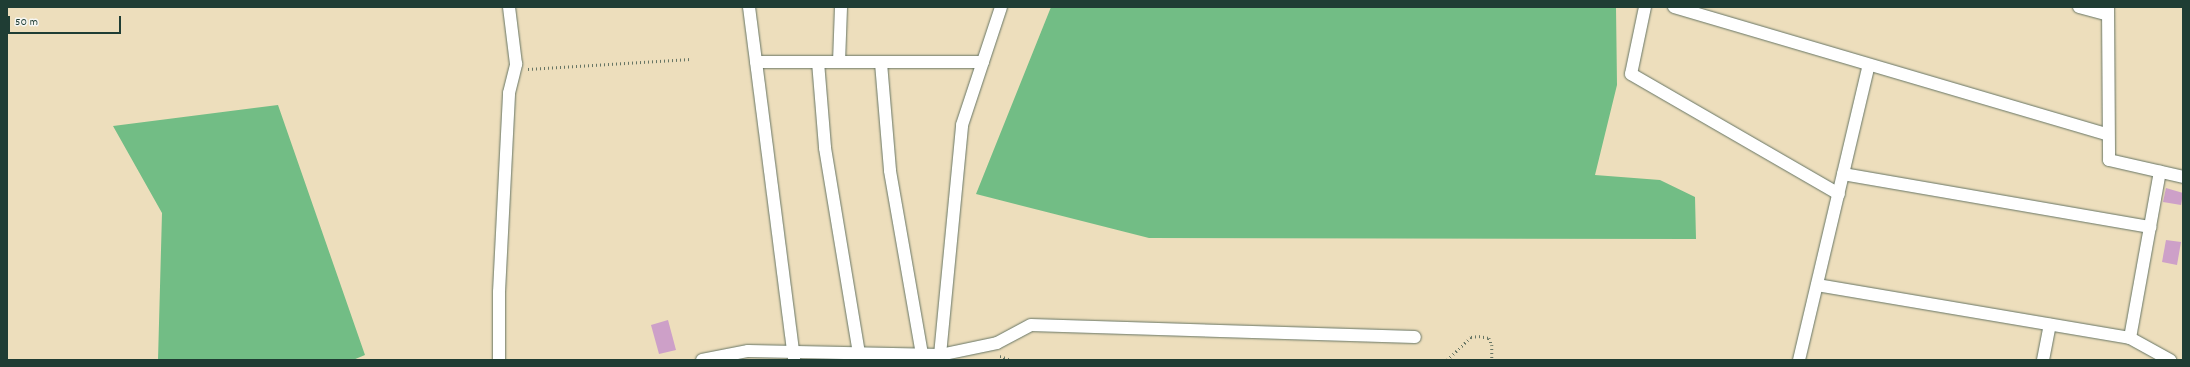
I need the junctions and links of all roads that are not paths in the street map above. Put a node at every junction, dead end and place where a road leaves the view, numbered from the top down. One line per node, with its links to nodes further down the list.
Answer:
1 (509, 7): 29 (street)
2 (749, 7): 9 (street)
3 (841, 7): 11 (street)
4 (1001, 7): 12 (street)
5 (1645, 7): 19 (street)
6 (1674, 7): 14 (street)
7 (2080, 7): 8 (street)
8 (2108, 11): 15 (street)
9 (756, 62): 10 (street); 27 (street)
10 (818, 62): 11 (street); 25 (street)
11 (839, 62): 13 (street)
12 (983, 62): 13 (street); 26 (street)
13 (881, 63): 28 (street)
14 (1869, 65): 15 (street); 17 (street)
15 (2108, 135): 16 (street)
16 (2160, 172): 18 (street); 20 (street)
17 (1843, 174): 19 (street); 20 (street)
18 (2183, 177)
19 (1838, 194): 21 (street)
20 (2150, 227): 24 (street)
21 (1817, 285): 22 (street); 31 (street)
22 (2050, 324): 24 (street); 32 (street)
23 (1415, 337): 26 (street)
24 (2130, 338): 33 (street)
25 (859, 354): 27 (street); 28 (street)
26 (940, 355): 28 (street)
27 (794, 357): 30 (street)
28 (923, 358)
29 (499, 360)
30 (702, 360)
31 (1799, 360)
32 (2043, 360)
33 (2170, 360)

